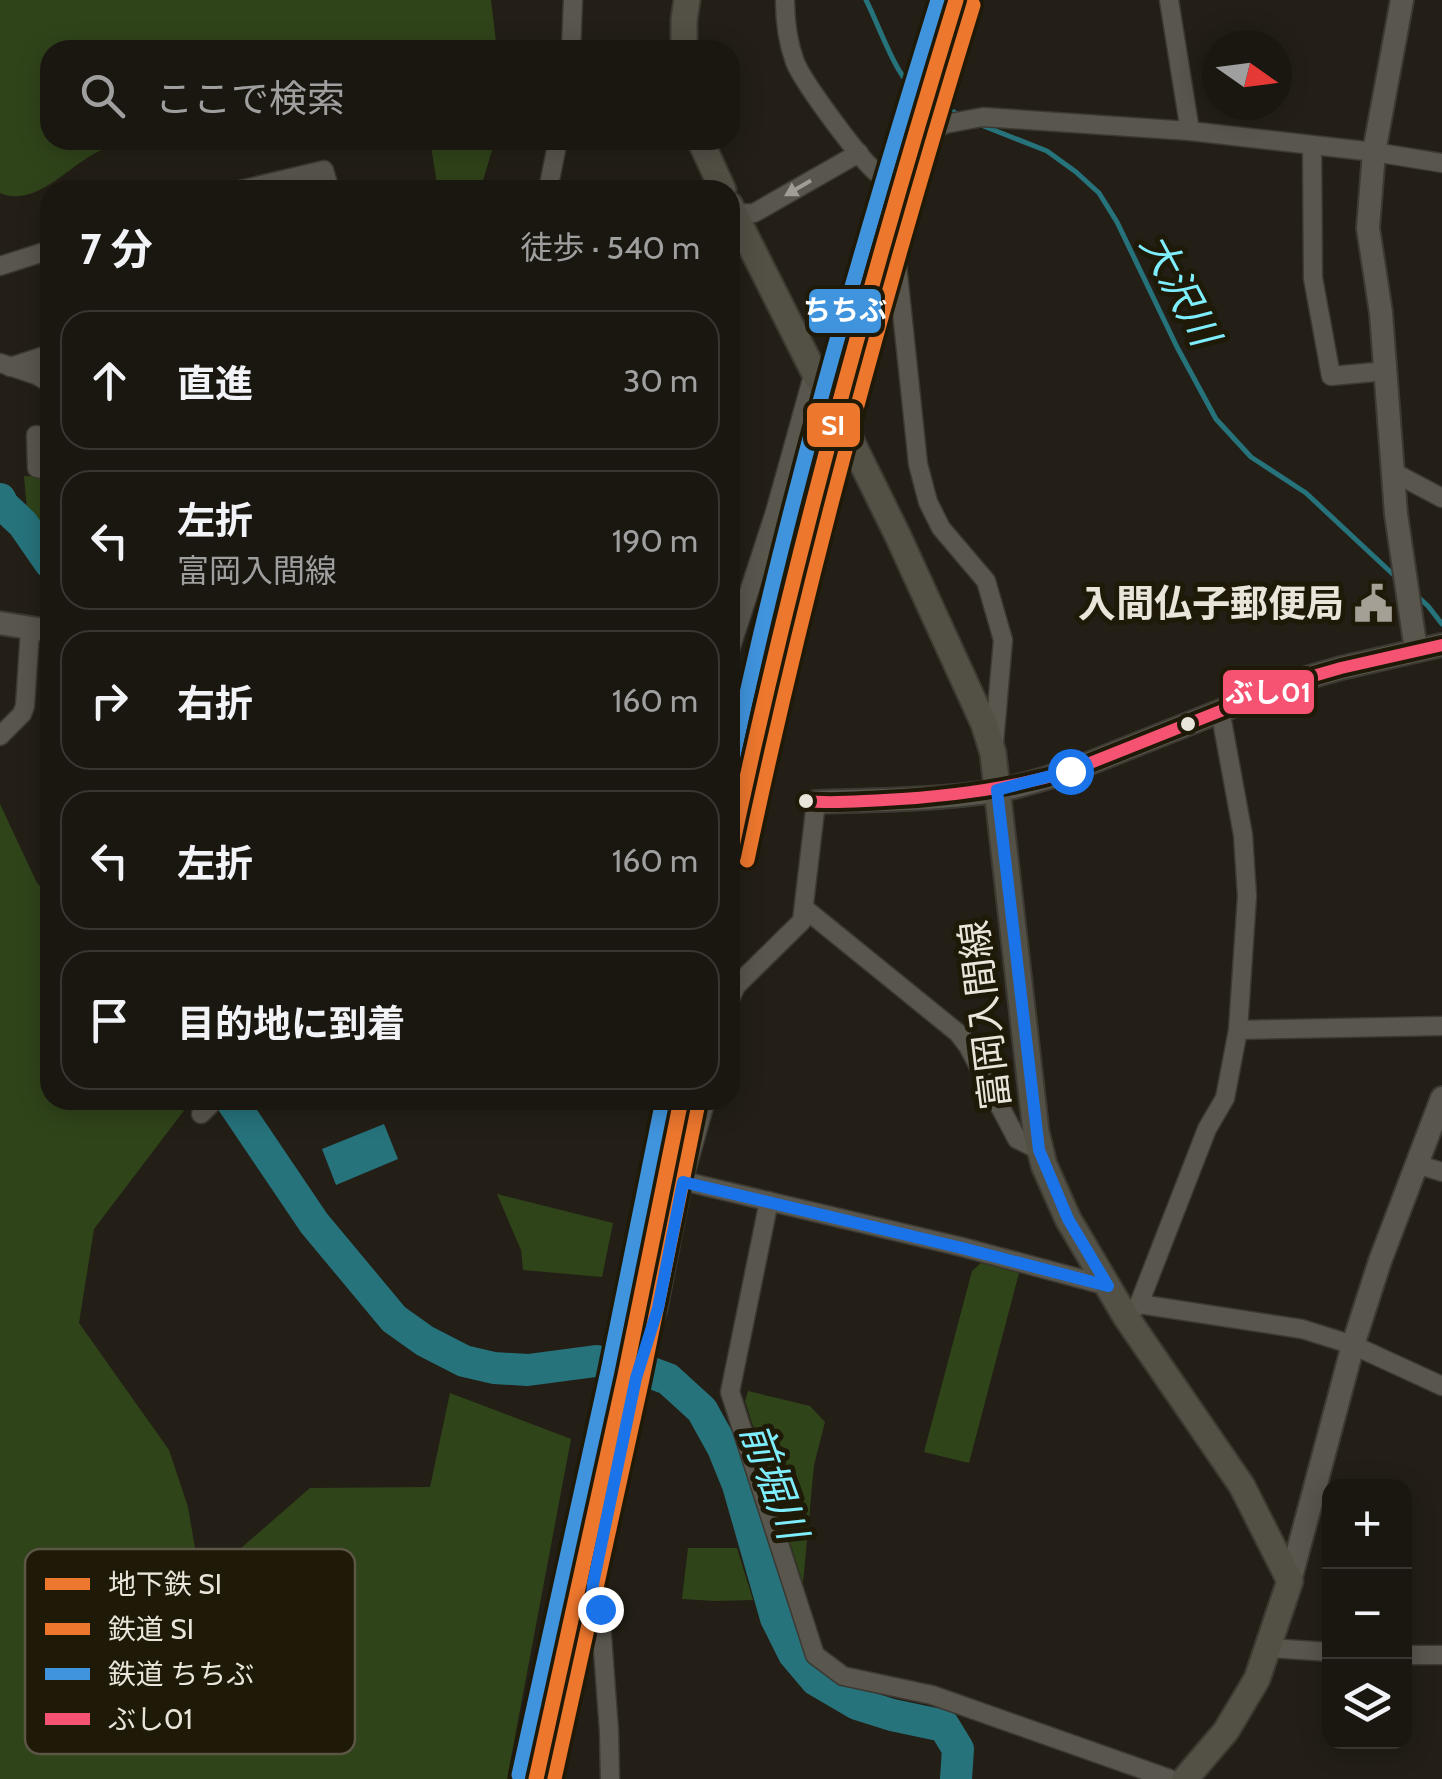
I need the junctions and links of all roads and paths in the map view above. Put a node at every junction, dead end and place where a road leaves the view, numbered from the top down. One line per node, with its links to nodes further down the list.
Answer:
1 (573, 0): 6 (street)
2 (687, 0): 7 (main road)
3 (785, 0): 13 (street)
4 (1169, 0): 8 (street)
5 (1402, 0): 12 (street)
6 (571, 40)
7 (684, 40)
8 (1190, 132): 9 (street); 19 (street)
9 (1312, 145): 12 (street); 26 (street)
10 (556, 150): 17 (street)
11 (704, 150): 18 (main road, 富岡入間線)
12 (1374, 152): 14 (street); 26 (street)
13 (858, 153): 19 (street); 20 (street, one-way to 20)
14 (1442, 163)
15 (282, 180): 16 (street)
16 (327, 180)
17 (550, 180)
18 (718, 180)
19 (911, 184): 39 (street)
20 (740, 209)
21 (740, 227): 27 (main road, 富岡入間線)
22 (40, 253): 23 (street)
23 (0, 266)
24 (40, 356): 25 (street)
25 (5, 365): 28 (street)
26 (1386, 370): 31 (street)
27 (814, 372): 33 (street); 39 (main road, 富岡入間線)
28 (40, 377)
29 (36, 434): 30 (street)
30 (40, 469)
31 (1393, 472): 32 (street); 36 (street)
32 (1442, 498)
33 (740, 619)
34 (0, 623): 35 (street)
35 (39, 630): 38 (street)
36 (1432, 647): 37 (street)
37 (1220, 710): 40 (street); 45 (street)
38 (0, 736)
39 (993, 753): 40 (main road, 富岡入間線)
40 (997, 790): 41 (street); 50 (main road, 富岡入間線)
41 (816, 802): 42 (street)
42 (804, 908): 43 (street); 50 (street)
43 (740, 982)
44 (1442, 1026): 45 (street)
45 (1238, 1030): 56 (street)
46 (1442, 1098): 51 (street)
47 (205, 1110): 49 (street)
48 (703, 1110): 53 (street)
49 (201, 1114)
50 (1039, 1150): 55 (main road, 富岡入間線)
51 (1416, 1164): 52 (street); 57 (street)
52 (1442, 1172)
53 (683, 1182): 54 (street); 64 (street)
54 (769, 1201): 55 (street); 65 (street)
55 (1108, 1286): 56 (main road, 富岡入間線)
56 (1133, 1310): 57 (street); 59 (main road, 富岡入間線)
57 (1354, 1344): 58 (street); 59 (street)
58 (1442, 1386)
59 (1290, 1580): 60 (main road)
60 (1269, 1648): 61 (street); 66 (main road)
61 (1322, 1651)
62 (1412, 1655): 63 (street)
63 (1442, 1655)
64 (610, 1779)
65 (1170, 1779)
66 (1185, 1779)

